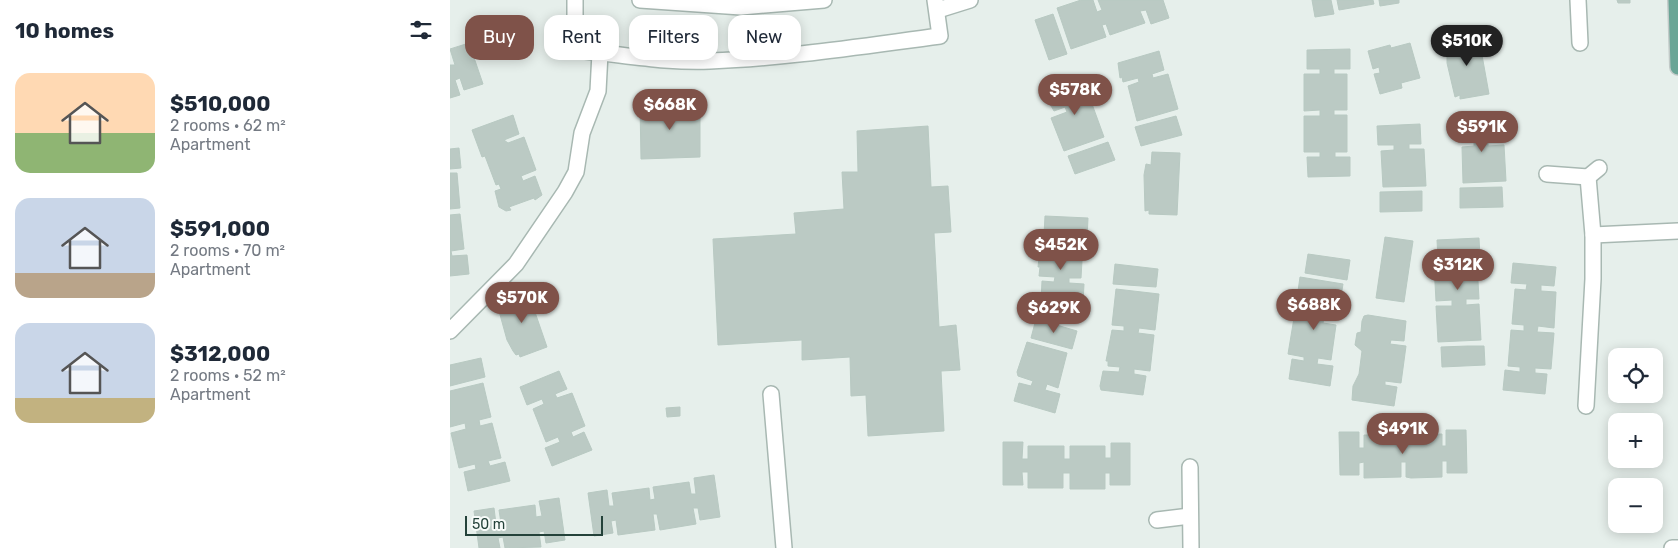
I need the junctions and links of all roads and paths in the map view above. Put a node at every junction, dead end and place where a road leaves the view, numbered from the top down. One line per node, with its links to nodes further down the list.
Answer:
1 (575, 0): 9 (street)
2 (640, 0): 7 (street)
3 (824, 0): 7 (street)
4 (970, 0): 8 (street)
5 (1578, 0): 10 (street)
6 (1676, 0): 13 (main road)
7 (740, 4)
8 (936, 5): 11 (street)
9 (575, 15)
10 (1580, 43)
11 (619, 55)
12 (600, 60): 17 (street)
13 (1678, 67)
14 (1547, 174): 16 (street)
15 (1678, 231): 16 (street)
16 (1593, 235): 19 (street)
17 (450, 331)
18 (772, 394): 23 (street)
19 (1586, 406)
20 (1190, 467): 21 (street)
21 (1190, 516): 22 (street); 24 (street)
22 (1157, 520)
23 (784, 548)
24 (1191, 548)
25 (1672, 548): 26 (street)
26 (1678, 548)

